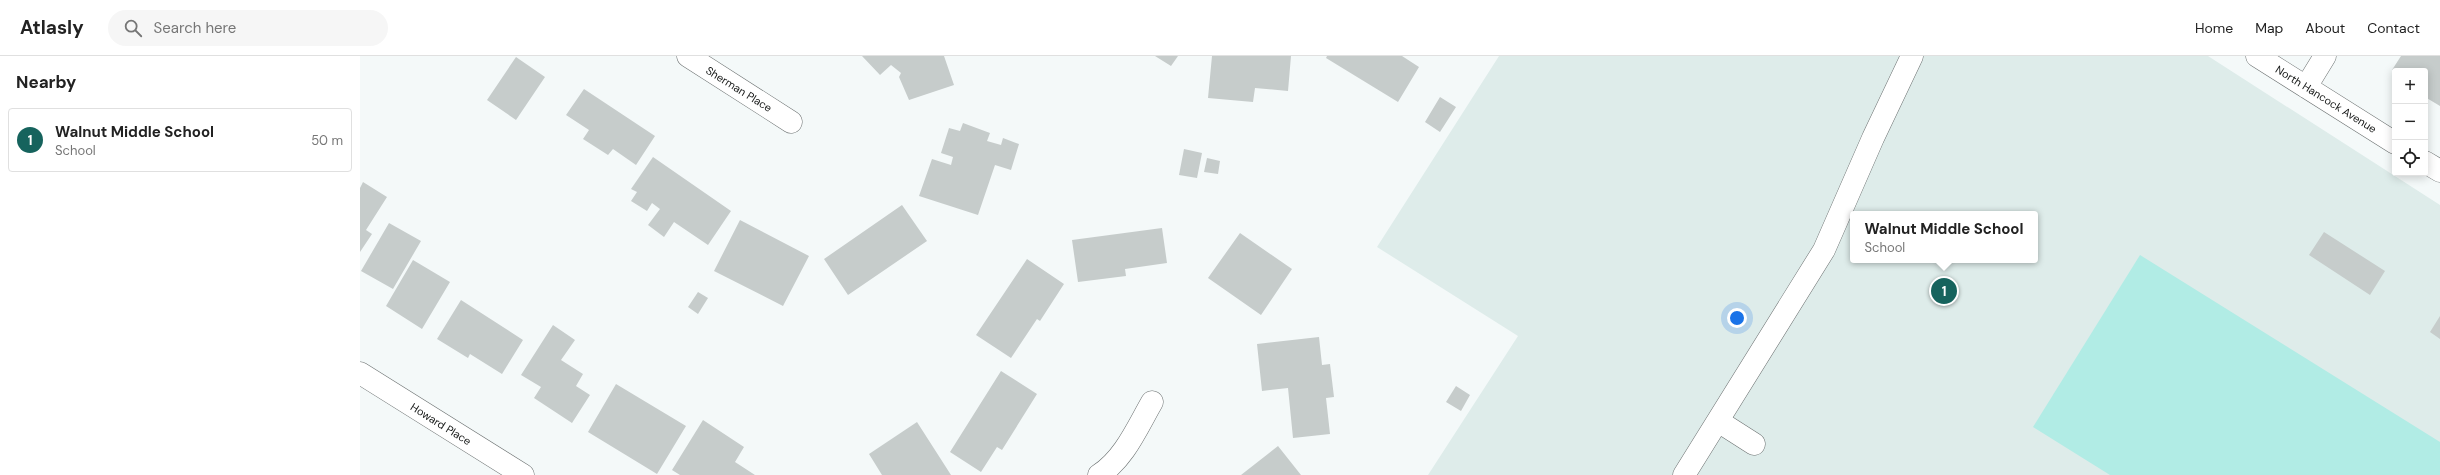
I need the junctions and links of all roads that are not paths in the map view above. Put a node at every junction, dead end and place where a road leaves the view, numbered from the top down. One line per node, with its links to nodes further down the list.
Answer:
1 (688, 56): 6 (street, Sherman Place)
2 (1912, 56): 12 (street)
3 (2257, 56): 5 (street, North Hancock Avenue)
4 (2325, 56): 5 (street)
5 (2306, 87): 7 (street, North Hancock Avenue)
6 (791, 122)
7 (2392, 141)
8 (2428, 164): 9 (street)
9 (2440, 171)
10 (360, 373): 14 (street, Howard Place)
11 (1152, 402): 15 (street)
12 (1718, 421): 13 (street); 16 (street)
13 (1754, 444)
14 (511, 472)
15 (1099, 475)
16 (1684, 475)

